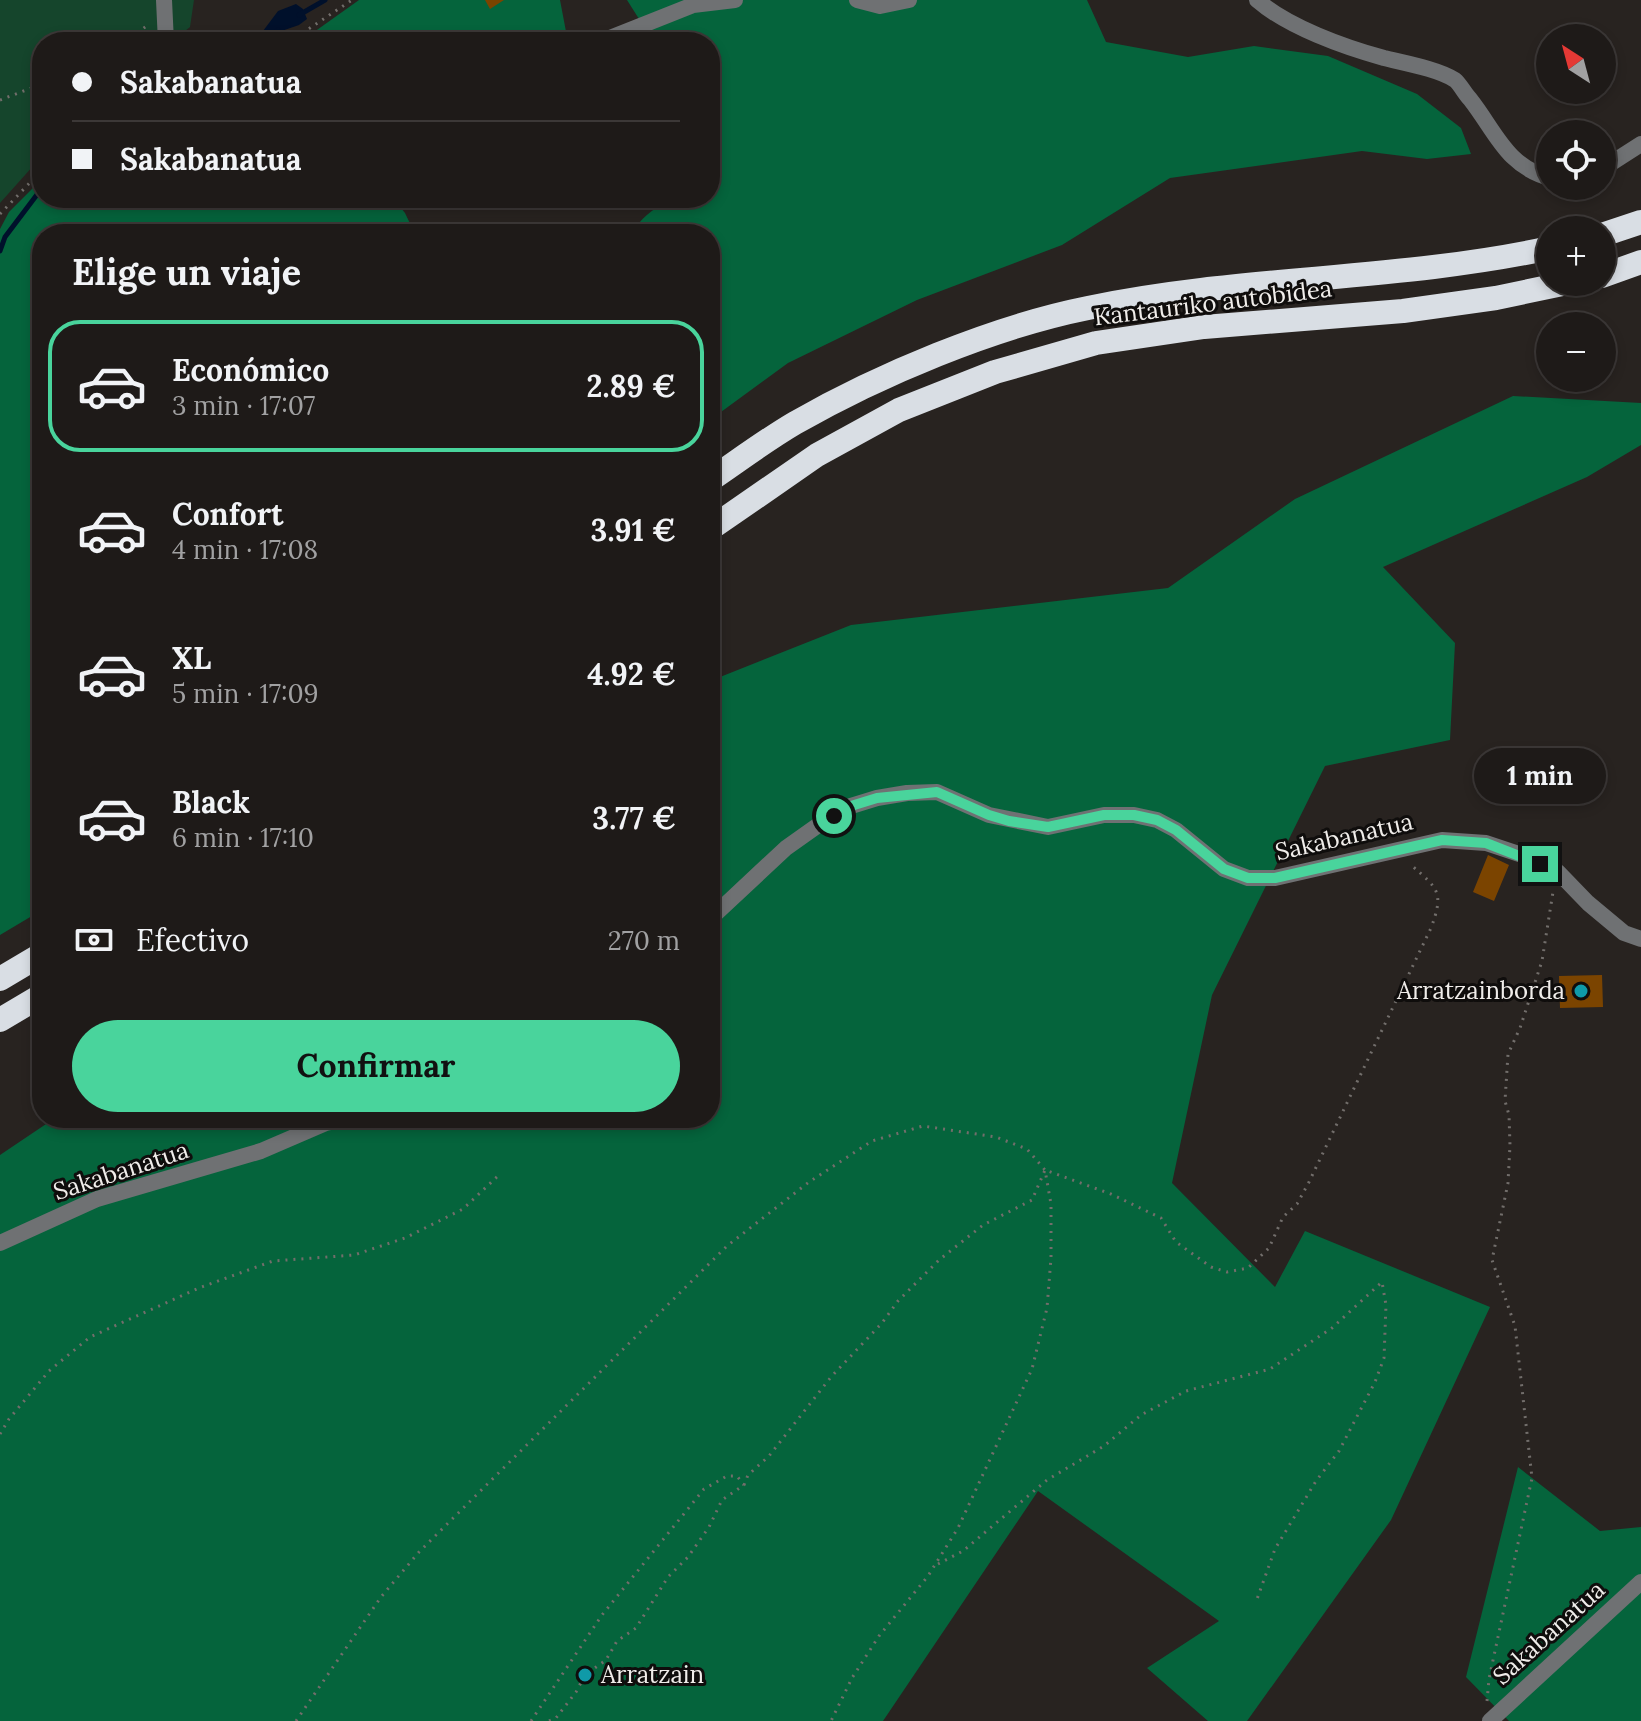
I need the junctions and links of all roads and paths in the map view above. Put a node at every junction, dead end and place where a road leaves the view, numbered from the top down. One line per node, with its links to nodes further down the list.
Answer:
1 (352, 0): 9 (path)
2 (735, 0): 10 (street)
3 (857, 0): 4 (street)
4 (909, 0)
5 (1257, 0): 15 (street)
6 (164, 7): 7 (path); 8 (street)
7 (135, 32)
8 (165, 32)
9 (304, 32)
10 (625, 32)
11 (32, 88): 12 (path)
12 (0, 100)
13 (1641, 144): 14 (street)
14 (1616, 160)
15 (1536, 174)
16 (32, 180): 17 (path)
17 (0, 214)
18 (1641, 222): 19 (highway)
19 (1616, 230)
20 (1536, 251): 24 (highway, Kantauriko autobidea)
21 (1641, 262): 22 (highway)
22 (1616, 271)
23 (1536, 290): 25 (highway, Kantauriko autobidea)
24 (720, 473)
25 (720, 522)
26 (1393, 850): 27 (street, Sakabanatua); 28 (street, Sakabanatua); 35 (path)
27 (1558, 872): 29 (street, Sakabanatua); 43 (path)
28 (720, 910)
29 (1641, 939)
30 (32, 960): 31 (highway)
31 (0, 979)
32 (32, 1001): 33 (highway)
33 (0, 1020)
34 (314, 1128): 37 (street, Sakabanatua)
35 (1045, 1170): 39 (path); 40 (path); 45 (path)
36 (501, 1173): 38 (path)
37 (0, 1243)
38 (0, 1434)
39 (744, 1485): 44 (path); 47 (path)
40 (934, 1566): 42 (path); 48 (path)
41 (1641, 1582): 43 (street, Sakabanatua)
42 (1256, 1602)
43 (1488, 1716)
44 (532, 1720): 46 (path)
45 (296, 1721)
46 (539, 1721)
47 (549, 1721)
48 (831, 1721)

